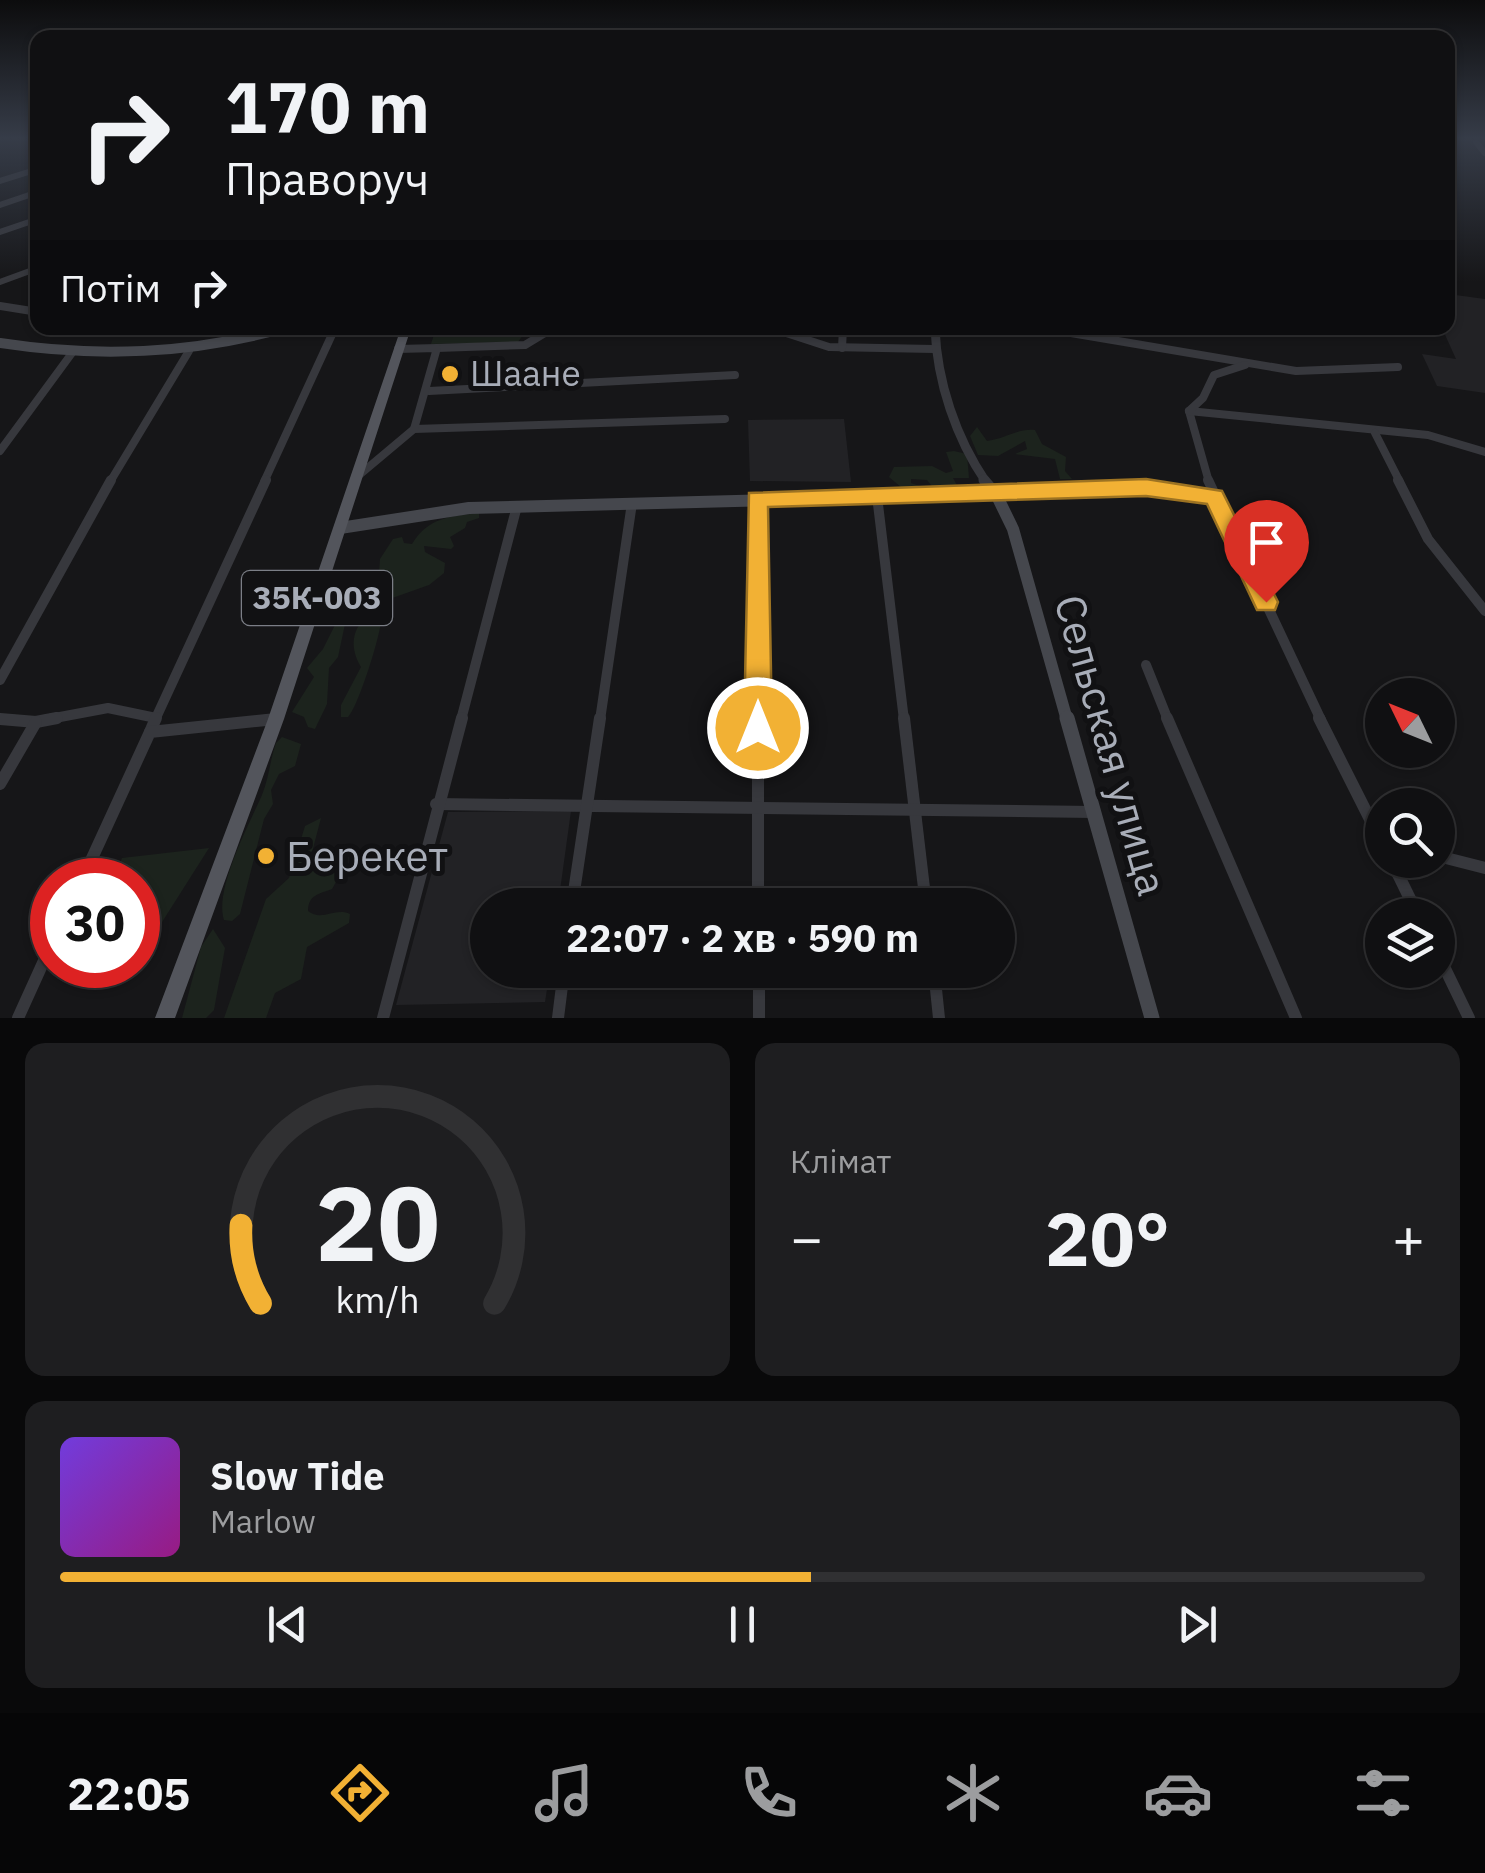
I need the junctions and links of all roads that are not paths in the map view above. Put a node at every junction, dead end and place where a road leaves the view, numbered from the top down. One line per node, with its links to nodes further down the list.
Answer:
1 (30, 195): 2 (street)
2 (0, 206)
3 (30, 221): 4 (street)
4 (0, 232)
5 (30, 271): 6 (street)
6 (0, 282)
7 (0, 306): 8 (street)
8 (30, 311)
9 (256, 335): 22 (main road)
10 (332, 335): 45 (street)
11 (403, 335): 21 (main road, 35К-003)
12 (541, 335): 18 (street)
13 (784, 335): 19 (street)
14 (843, 335): 19 (street)
15 (935, 335): 20 (street)
16 (1096, 335): 24 (street)
17 (0, 343): 23 (main road)
18 (437, 348): 21 (street); 27 (street)
19 (842, 348): 20 (street)
20 (934, 349): 35 (street)
21 (398, 350): 34 (main road, 35К-003)
22 (189, 351): 23 (main road); 44 (street)
23 (72, 353): 32 (street)
24 (1249, 364): 25 (street); 28 (street)
25 (1398, 367)
26 (735, 374): 27 (street)
27 (429, 391): 30 (street)
28 (1190, 411): 31 (street); 37 (street)
29 (725, 420): 30 (street)
30 (414, 430): 34 (street)
31 (1375, 434): 33 (street); 42 (street)
32 (0, 451)
33 (1485, 452)
34 (357, 476): 41 (main road, 35К-003)
35 (996, 494): 36 (main road); 37 (street); 56 (main road, Сельская улица)
36 (877, 496): 38 (main road); 55 (street)
37 (1214, 497): 54 (street)
38 (757, 499): 39 (main road); 52 (street)
39 (632, 503): 40 (main road); 53 (street)
40 (517, 506): 41 (main road); 51 (street)
41 (340, 528): 46 (main road, 35К-003)
42 (1485, 611)
43 (1146, 665): 75 (street)
44 (0, 680)
45 (156, 718): 48 (street); 49 (street)
46 (276, 719): 49 (street); 69 (main road, 35К-003)
47 (0, 720): 48 (street)
48 (36, 722): 50 (street)
49 (150, 732): 57 (street)
50 (0, 784)
51 (436, 804): 53 (street); 70 (street)
52 (758, 804): 53 (street); 55 (street); 61 (street)
53 (585, 805): 60 (street)
54 (1365, 807)
55 (916, 810): 56 (street); 62 (street)
56 (1094, 812): 74 (main road, Сельская улица)
57 (92, 858)
58 (1455, 860): 59 (street)
59 (1485, 868)
60 (574, 888)
61 (758, 888)
62 (924, 888)
63 (32, 988): 68 (street)
64 (562, 988): 71 (street)
65 (759, 988): 72 (street)
66 (936, 988): 73 (street)
67 (1455, 988): 76 (street)
68 (18, 1018)
69 (165, 1018)
70 (383, 1018)
71 (558, 1018)
72 (759, 1018)
73 (940, 1018)
74 (1152, 1018)
75 (1296, 1018)
76 (1470, 1018)

